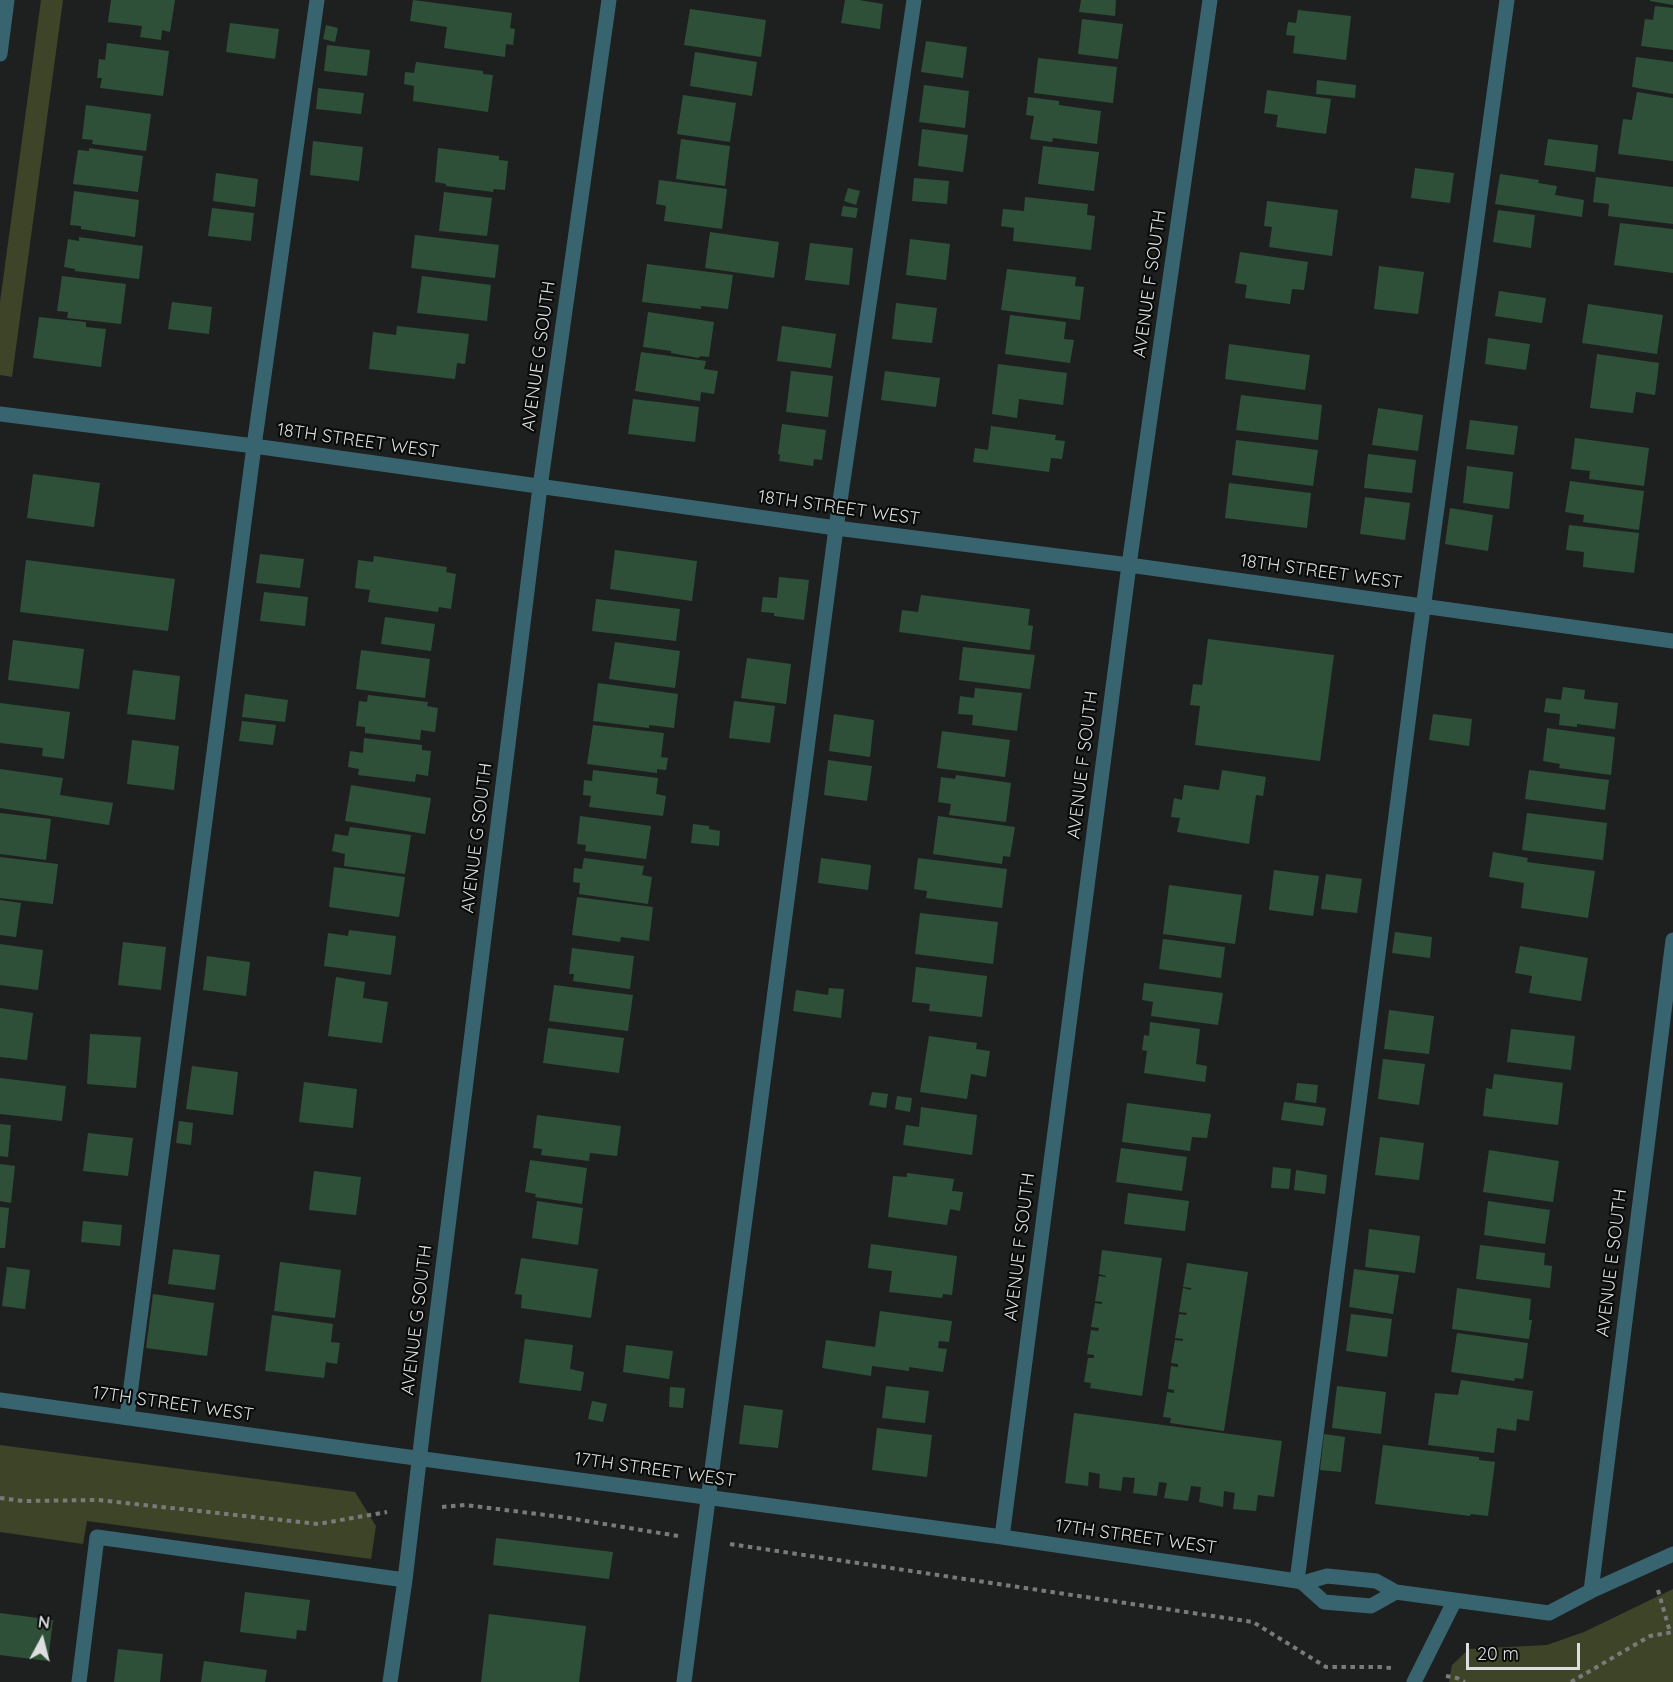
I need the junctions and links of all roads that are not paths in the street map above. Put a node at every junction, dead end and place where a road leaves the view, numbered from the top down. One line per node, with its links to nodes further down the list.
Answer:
1 (7, 0): 7 (street)
2 (317, 0): 9 (street)
3 (609, 0): 10 (street, AVENUE G SOUTH)
4 (914, 0): 11 (street)
5 (1210, 0): 12 (street, AVENUE F SOUTH)
6 (1507, 0): 13 (street)
7 (0, 54)
8 (0, 414): 9 (street, 18TH STREET WEST)
9 (254, 446): 10 (street, 18TH STREET WEST); 17 (street)
10 (540, 487): 11 (street, 18TH STREET WEST); 18 (street, AVENUE G SOUTH)
11 (836, 528): 12 (street, 18TH STREET WEST); 19 (street)
12 (1129, 565): 13 (street, 18TH STREET WEST); 20 (street, AVENUE F SOUTH)
13 (1423, 606): 14 (street, 18TH STREET WEST); 23 (street)
14 (1673, 641)
15 (1672, 950): 24 (street, AVENUE E SOUTH)
16 (0, 1400): 17 (street, 17TH STREET WEST)
17 (127, 1417): 18 (street, 17TH STREET WEST)
18 (419, 1458): 19 (street, 17TH STREET WEST); 22 (street, AVENUE G SOUTH)
19 (708, 1497): 20 (street, 17TH STREET WEST); 29 (street)
20 (1002, 1537): 23 (street, 17TH STREET WEST)
21 (1673, 1554): 24 (street, 17TH STREET WEST)
22 (405, 1580): 27 (street); 28 (street, AVENUE G SOUTH)
23 (1300, 1582): 25 (street, 17TH STREET WEST); 25 (street)
24 (1590, 1591): 26 (street, 17TH STREET WEST)
25 (1396, 1592): 26 (street, 17TH STREET WEST)
26 (1455, 1600): 30 (street)
27 (79, 1682)
28 (390, 1682)
29 (684, 1682)
30 (1414, 1682)

